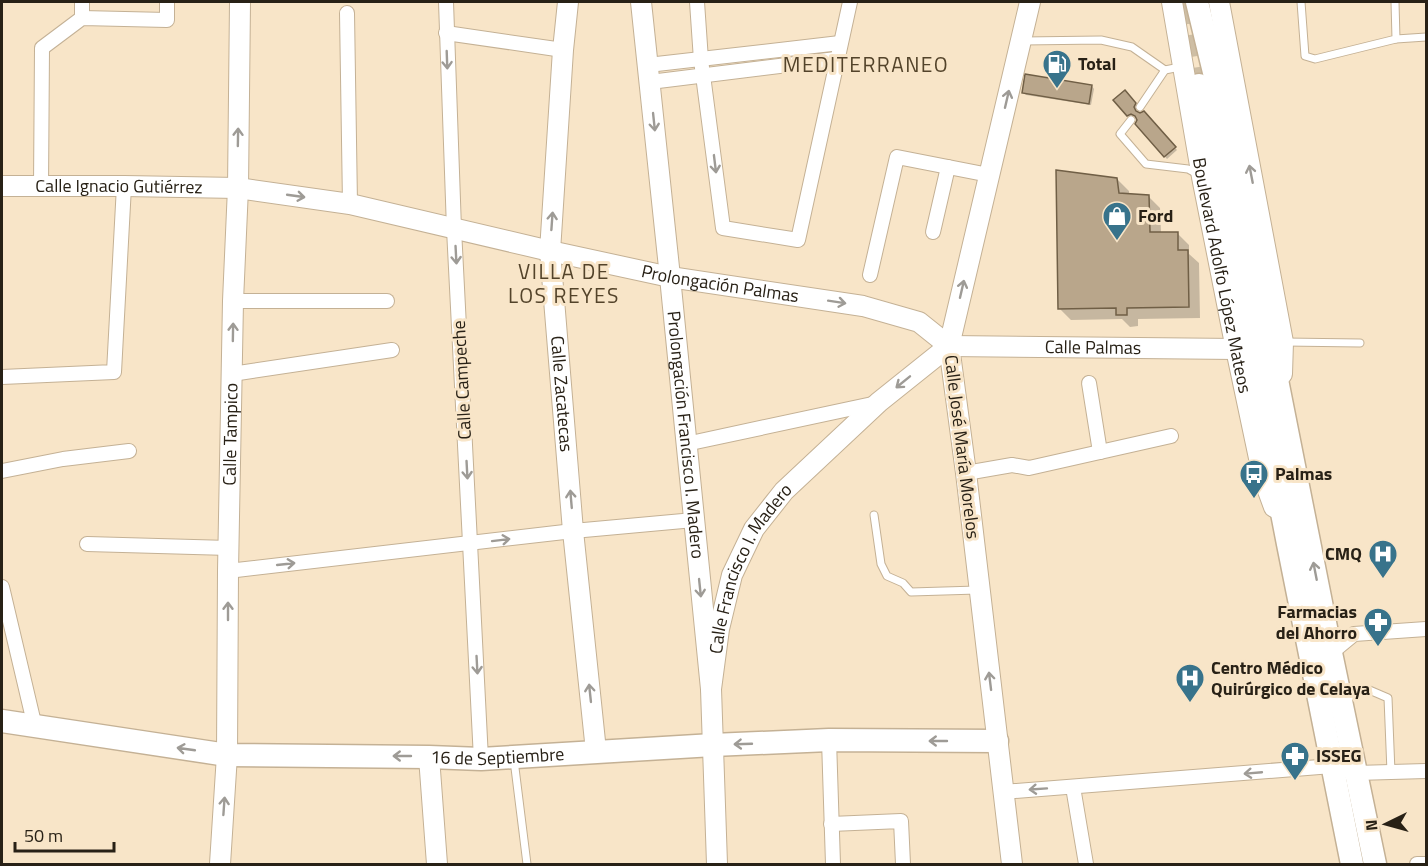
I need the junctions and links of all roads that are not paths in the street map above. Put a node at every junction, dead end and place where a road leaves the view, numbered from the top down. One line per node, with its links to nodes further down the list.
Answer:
1 (82, 2): 17 (street)
2 (167, 2): 17 (street)
3 (240, 2): 39 (main road, Calle Tampico, one-way to 3)
4 (446, 2): 18 (street, Calle Campeche)
5 (568, 2): 24 (main road, Calle Zacatecas)
6 (641, 2): 28 (main road, Prolongación Francisco I. Madero)
7 (697, 2): 26 (street)
8 (850, 2): 23 (street)
9 (1030, 2): 22 (main road, Calle José María Morelos)
10 (1172, 2): 27 (main road, Boulevard Adolfo López Mateos)
11 (1197, 2): 56 (main road, Boulevard Adolfo López Mateos)
12 (1209, 2): 19 (main road)
13 (1219, 2): 19 (main road, Boulevard Adolfo López Mateos)
14 (1301, 2): 21 (lane)
15 (1395, 2): 21 (lane)
16 (347, 13): 40 (street)
17 (82, 18): 37 (street)
18 (446, 33): 24 (street); 41 (street, Calle Campeche, one-way to 41)
19 (1225, 35): 48 (main road, Boulevard Adolfo López Mateos, one-way to 19)
20 (1426, 37): 21 (lane)
21 (1396, 39)
22 (1021, 41): 27 (lane); 34 (main road, Calle José María Morelos, one-way to 22)
23 (840, 43): 25 (street); 26 (street)
24 (563, 50): 43 (main road, Calle Zacatecas, one-way to 24)
25 (836, 59): 29 (street); 29 (street, one-way to 25)
26 (701, 60): 28 (street); 29 (street)
27 (1174, 68): 31 (lane); 35 (main road, Boulevard Adolfo López Mateos)
28 (649, 74): 29 (street); 45 (main road, Prolongación Francisco I. Madero, one-way to 45)
29 (703, 75)
30 (1199, 85): 69 (main road, Boulevard Adolfo López Mateos)
31 (1140, 107)
32 (1131, 120): 35 (lane)
33 (948, 167): 34 (street); 42 (street); 44 (street)
34 (989, 175): 50 (main road, Calle José María Morelos, one-way to 34)
35 (1202, 177): 51 (main road, Boulevard Adolfo López Mateos)
36 (2, 186): 37 (main road, Calle Ignacio Gutiérrez)
37 (41, 186): 38 (main road, Calle Ignacio Gutiérrez)
38 (124, 186): 39 (main road, Calle Ignacio Gutiérrez); 54 (street)
39 (238, 188): 40 (main road, Prolongación Palmas, one-way to 40); 46 (main road, Calle Tampico)
40 (350, 204): 41 (main road, Prolongación Palmas)
41 (454, 229): 43 (main road, Prolongación Palmas); 68 (street, Calle Campeche, one-way to 68)
42 (933, 232)
43 (550, 251): 45 (main road, Prolongación Palmas); 66 (main road, Calle Zacatecas, one-way to 43)
44 (870, 275)
45 (670, 277): 50 (main road, Prolongación Palmas, one-way to 50); 59 (main road, Prolongación Francisco I. Madero)
46 (233, 301): 47 (street); 53 (main road, Calle Tampico, one-way to 46)
47 (387, 301)
48 (1283, 342): 49 (lane); 56 (main road, Boulevard Adolfo López Mateos)
49 (1360, 344)
50 (949, 345): 51 (main road, Calle Palmas); 57 (main road, Calle Francisco I. Madero, one-way to 57); 63 (main road, Calle José María Morelos)
51 (1236, 349): 69 (main road, Boulevard Adolfo López Mateos)
52 (392, 350): 53 (street)
53 (232, 374): 70 (main road, Calle Tampico)
54 (2, 376)
55 (1089, 383): 61 (street)
56 (1281, 398): 75 (main road, Boulevard Adolfo López Mateos, one-way to 56)
57 (879, 402): 59 (street); 76 (main road, Calle Francisco I. Madero)
58 (1171, 436): 61 (street)
59 (686, 444): 65 (main road, Prolongación Francisco I. Madero)
60 (129, 451): 62 (street)
61 (1100, 453): 63 (street)
62 (2, 471)
63 (966, 472): 73 (main road, Calle José María Morelos)
64 (874, 514): 73 (lane)
65 (693, 520): 66 (street); 76 (main road, Prolongación Francisco I. Madero, one-way to 76)
66 (573, 531): 68 (street, one-way to 66); 83 (main road, Calle Zacatecas, one-way to 66)
67 (87, 544): 70 (street)
68 (471, 544): 71 (street, one-way to 68); 87 (street, Calle Campeche, one-way to 87)
69 (1288, 544): 88 (main road, Boulevard Adolfo López Mateos)
70 (229, 548): 71 (main road, Calle Tampico)
71 (228, 571): 84 (main road, Calle Tampico, one-way to 71)
72 (2, 587): 79 (street)
73 (979, 590): 81 (main road, Calle José María Morelos, one-way to 73)
74 (1426, 629): 75 (street)
75 (1331, 652): 77 (main road, Boulevard Adolfo López Mateos)
76 (711, 689): 82 (main road, Calle Francisco I. Madero)
77 (1342, 700): 90 (lane); 91 (main road, Boulevard Adolfo López Mateos)
78 (2, 721): 79 (main road, 16 de Septiembre)
79 (35, 727): 84 (main road, 16 de Septiembre, one-way to 79)
80 (829, 740): 81 (main road, 16 de Septiembre, one-way to 80); 82 (main road, 16 de Septiembre, one-way to 82); 94 (street)
81 (997, 741): 93 (main road, Calle José María Morelos)
82 (713, 745): 83 (main road, 16 de Septiembre); 98 (main road, Calle Francisco I. Madero)
83 (596, 751): 86 (main road, 16 de Septiembre)
84 (227, 755): 85 (main road, 16 de Septiembre, one-way to 84); 95 (main road, Calle Tampico, one-way to 84)
85 (429, 757): 87 (main road, 16 de Septiembre); 96 (main road)
86 (514, 757): 87 (main road, 16 de Septiembre); 97 (lane)
87 (481, 759)
88 (1332, 766): 91 (street); 92 (street, one-way to 92); 103 (main road, Boulevard Adolfo López Mateos)
89 (1426, 771): 90 (street)
90 (1391, 772): 91 (street)
91 (1356, 773): 104 (main road, Boulevard Adolfo López Mateos)
92 (1073, 787): 93 (street, one-way to 93); 102 (street)
93 (1004, 792): 101 (main road, Calle José María Morelos)
94 (831, 824): 99 (street); 100 (street)
95 (220, 864)
96 (436, 864)
97 (527, 864)
98 (717, 864)
99 (833, 864)
100 (903, 864)
101 (1012, 864)
102 (1086, 864)
103 (1352, 864)
104 (1375, 864)
105 (1417, 864): 106 (street)
106 (1426, 864)

